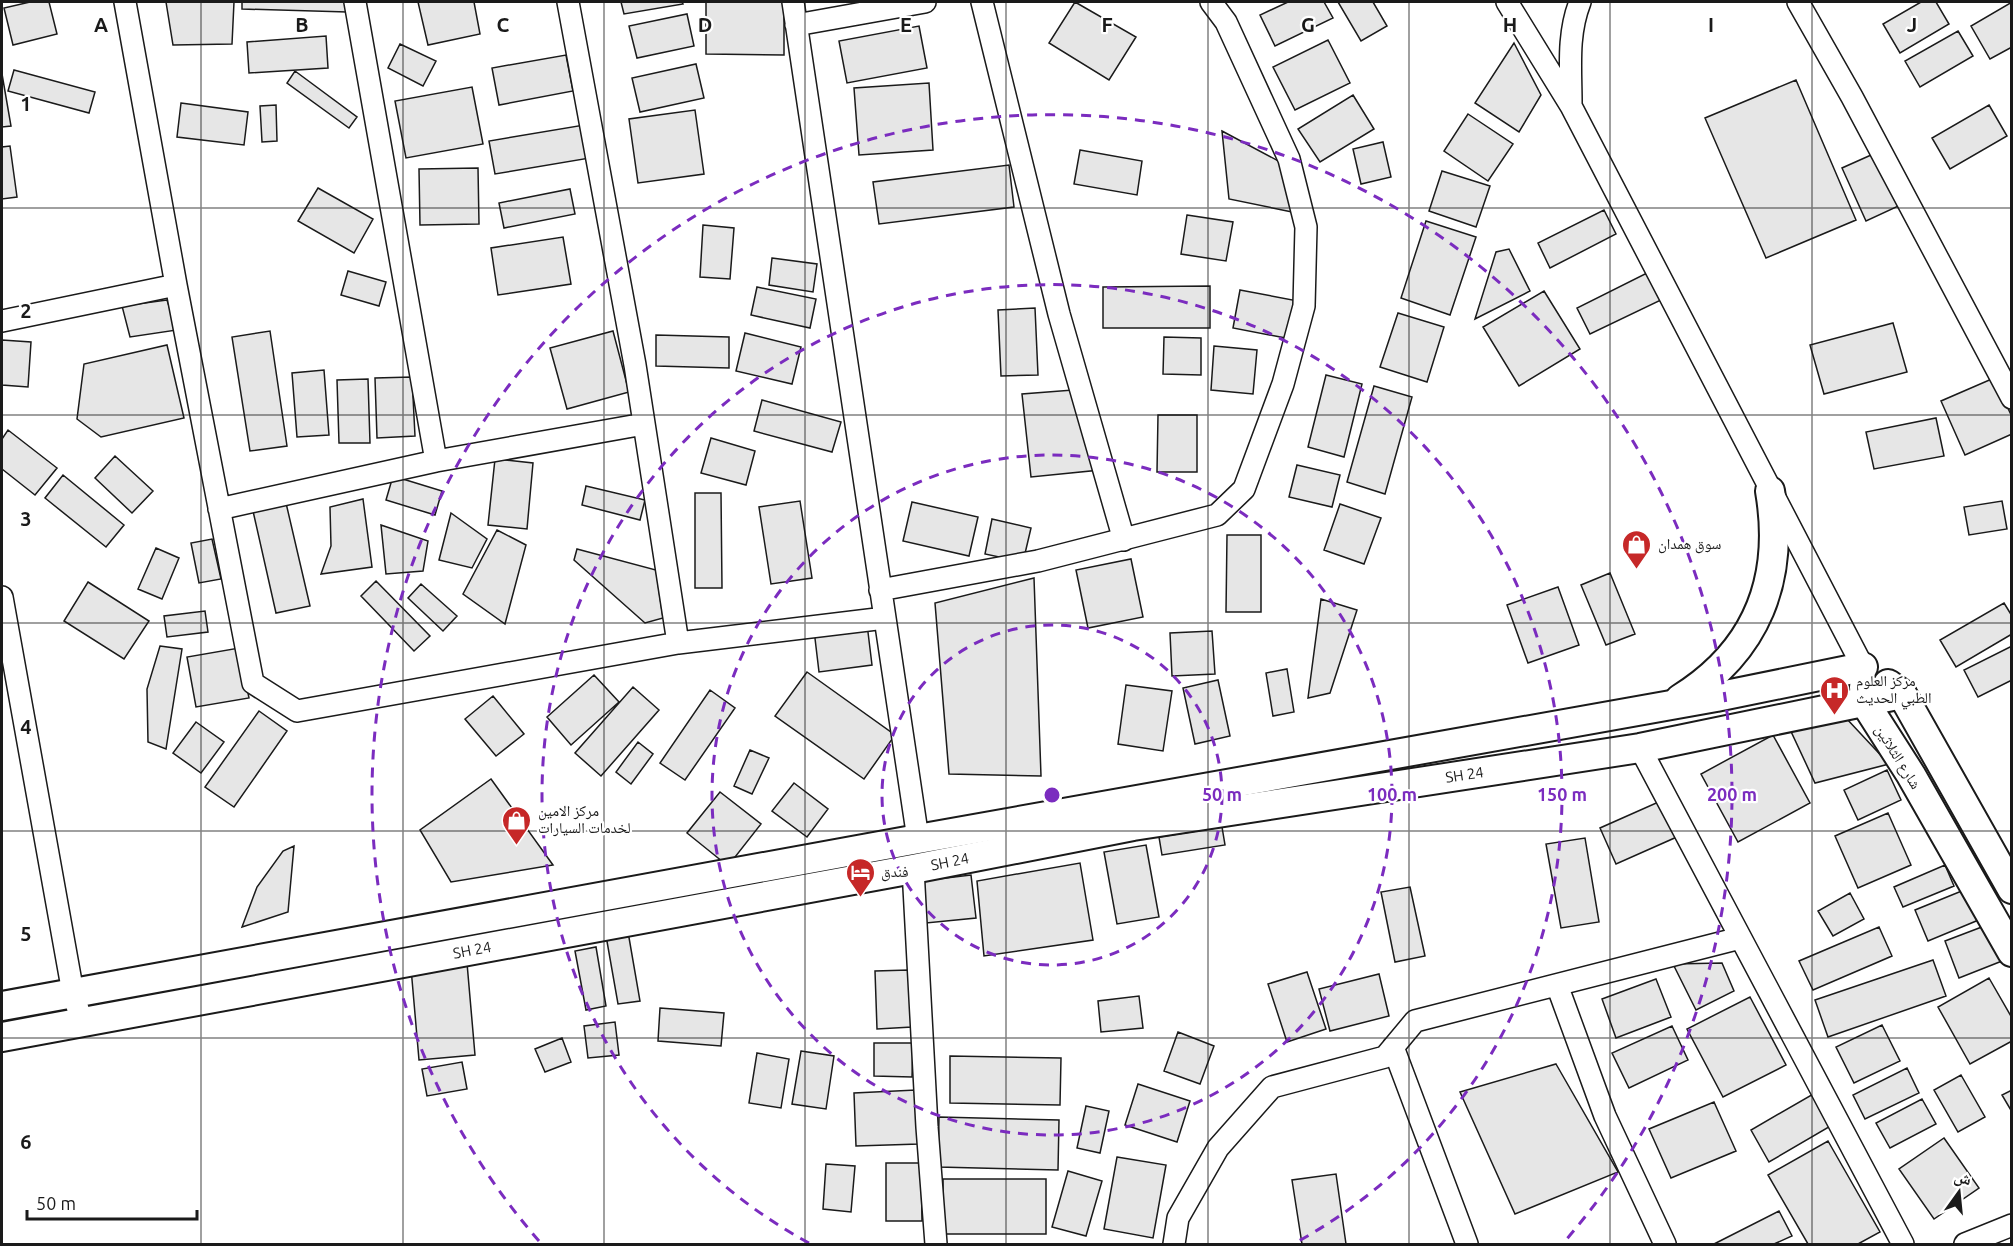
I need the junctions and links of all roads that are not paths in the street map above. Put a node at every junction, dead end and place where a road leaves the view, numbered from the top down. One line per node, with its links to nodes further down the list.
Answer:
1 (125, 2): 13 (street)
2 (355, 2): 17 (street)
3 (568, 2): 16 (street)
4 (793, 2): 11 (street)
5 (925, 2): 11 (street)
6 (982, 2): 20 (street)
7 (1211, 2): 20 (street)
8 (1507, 2): 12 (street)
9 (1580, 2): 12 (street)
10 (1798, 2): 15 (street)
11 (796, 25): 21 (street)
12 (1571, 106): 18 (street)
13 (177, 285): 14 (street); 19 (street)
14 (2, 321)
15 (2012, 398)
16 (644, 424): 17 (street); 24 (street)
17 (436, 461): 19 (street)
18 (1770, 490): 25 (street); 28 (street)
19 (219, 509): 24 (street)
20 (1124, 540): 21 (street)
21 (880, 590): 23 (street)
22 (2, 597): 36 (street)
23 (885, 618): 24 (street); 30 (street)
24 (678, 643)
25 (1863, 667): 26 (street); 27 (street, شارع الثلاثين); 28 (street, SH 24)
26 (1902, 694): 27 (street, SH 24); 32 (street)
27 (1865, 703): 29 (street, SH 24); 34 (street, شارع الثلاثين)
28 (1672, 704): 30 (street, SH 24)
29 (1640, 748): 31 (street, SH 24); 33 (street)
30 (918, 839): 36 (street, SH 24)
31 (913, 869): 38 (street, SH 24); 42 (street)
32 (2012, 889)
33 (1740, 938): 35 (street); 46 (street)
34 (2012, 952)
35 (1557, 985): 40 (street); 45 (street)
36 (73, 993): 37 (street, SH 24); 38 (street)
37 (2, 1006)
38 (82, 1022): 39 (street, SH 24)
39 (2, 1037)
40 (1393, 1047): 43 (street); 44 (street)
41 (2012, 1225): 47 (street)
42 (936, 1245)
43 (1174, 1245)
44 (1467, 1245)
45 (1665, 1245)
46 (1903, 1245)
47 (1965, 1245)

